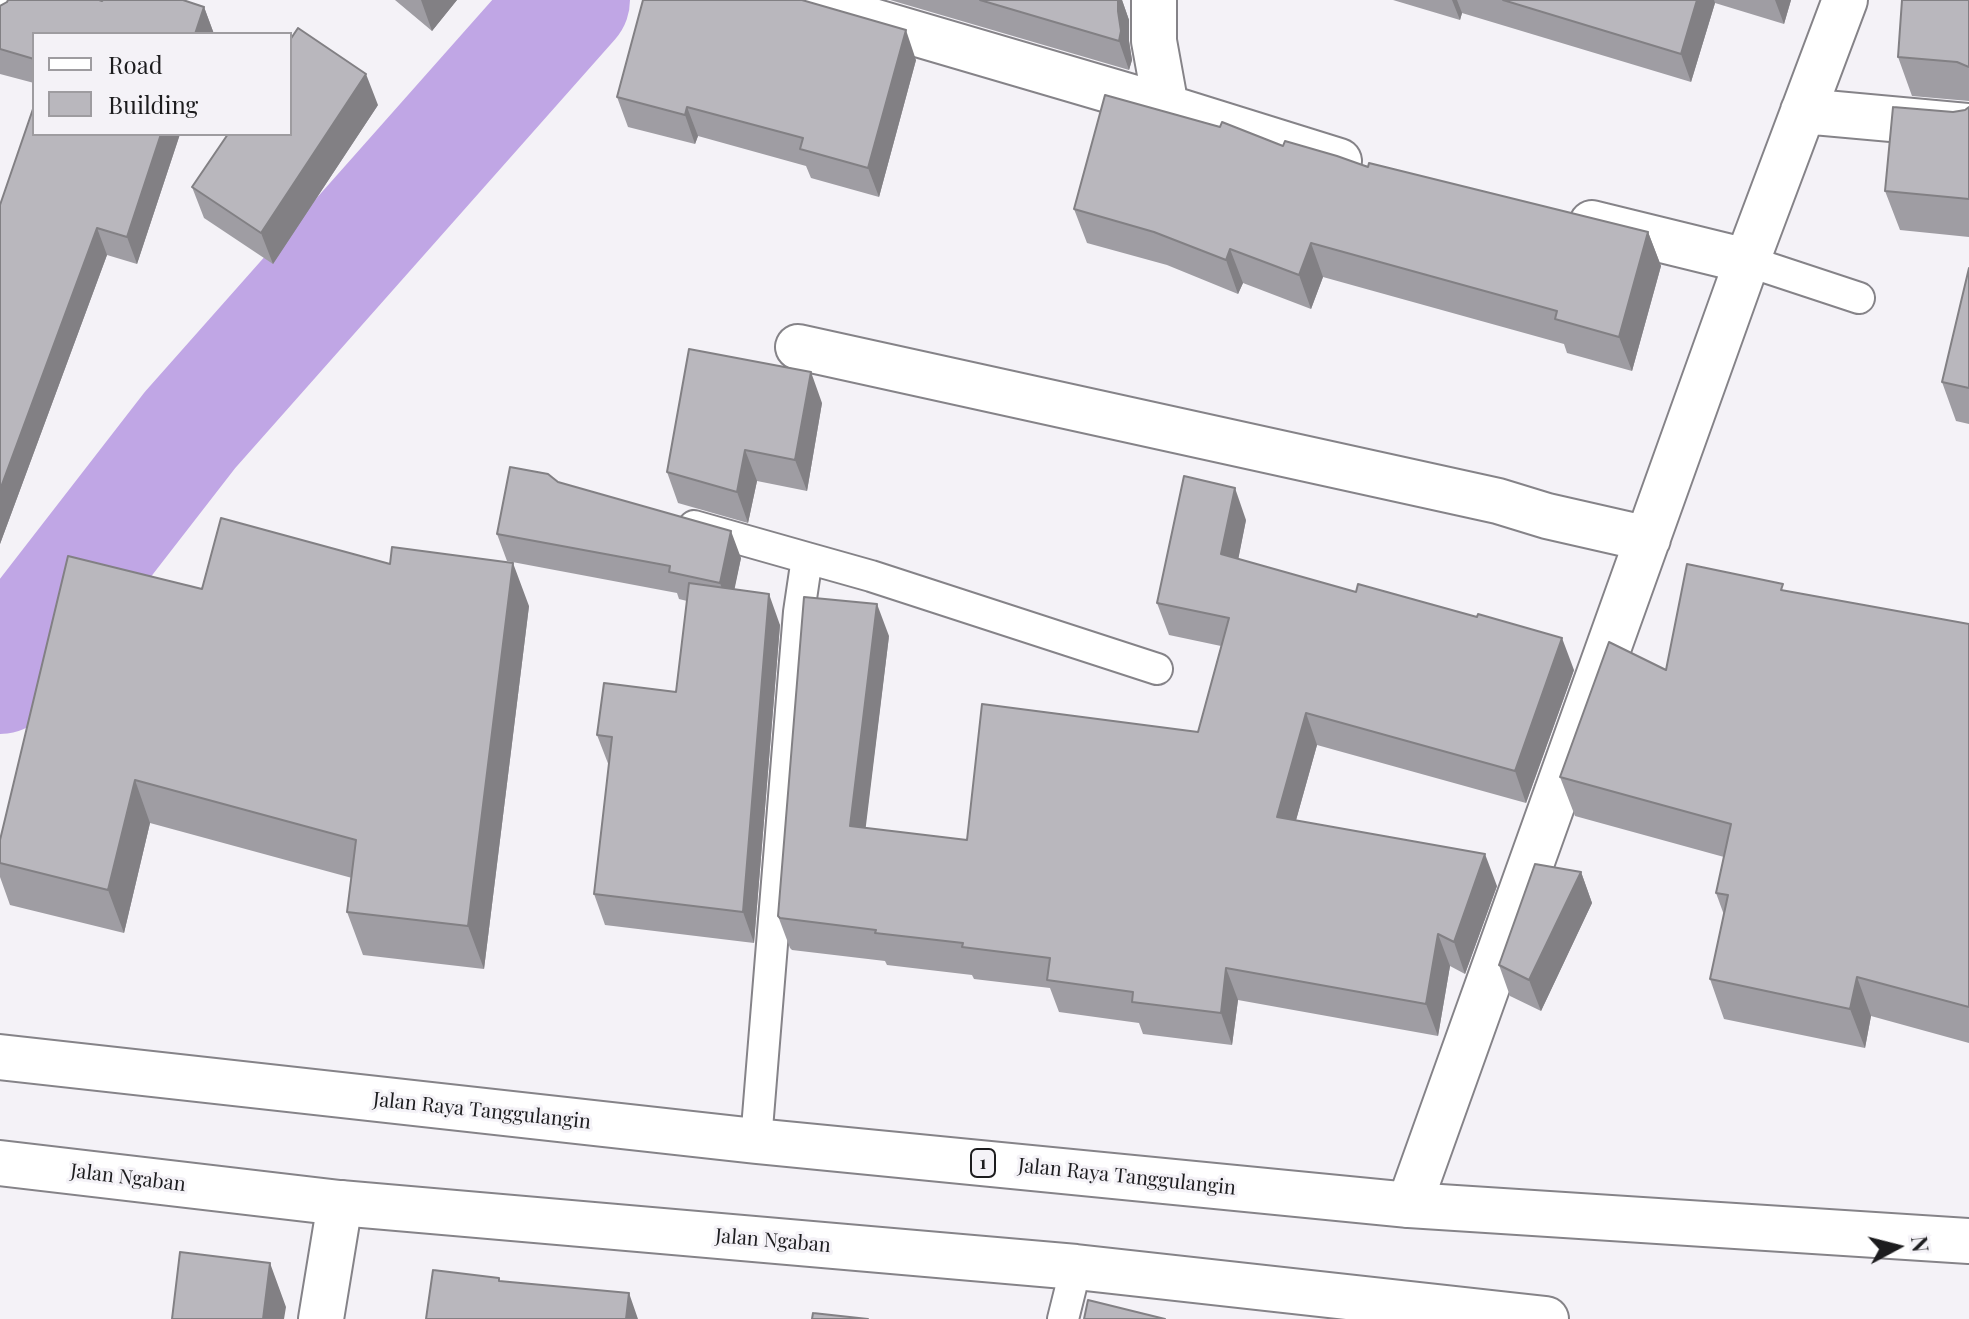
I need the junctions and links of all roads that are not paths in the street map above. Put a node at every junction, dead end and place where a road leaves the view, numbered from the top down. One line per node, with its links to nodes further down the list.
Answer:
1 (4, 0): 5 (main road)
2 (801, 0): 6 (main road)
3 (1154, 0): 6 (main road)
4 (1845, 0): 7 (main road)
5 (0, 11)
6 (1166, 107): 9 (main road)
7 (1803, 111): 8 (main road); 11 (main road)
8 (1969, 126)
9 (1372, 169)
10 (1552, 213): 11 (main road)
11 (1747, 261): 12 (lane); 15 (main road)
12 (1859, 298)
13 (798, 347): 15 (main road)
14 (661, 517): 16 (lane)
15 (1648, 539): 22 (main road)
16 (807, 558): 17 (lane); 19 (lane)
17 (1157, 669)
18 (0, 1057): 19 (main road, Jalan Raya Tanggulangin / 1)
19 (756, 1141): 22 (main road, Jalan Raya Tanggulangin / 1)
20 (0, 1163): 21 (main road, Jalan Ngaban)
21 (340, 1203): 24 (main road, Jalan Ngaban); 25 (main road)
22 (1409, 1205): 23 (main road, Jalan Raya Tanggulangin / 1)
23 (1969, 1241)
24 (1076, 1267): 26 (lane); 27 (main road, Jalan Ngaban)
25 (321, 1319)
26 (1063, 1319)
27 (1546, 1319)

